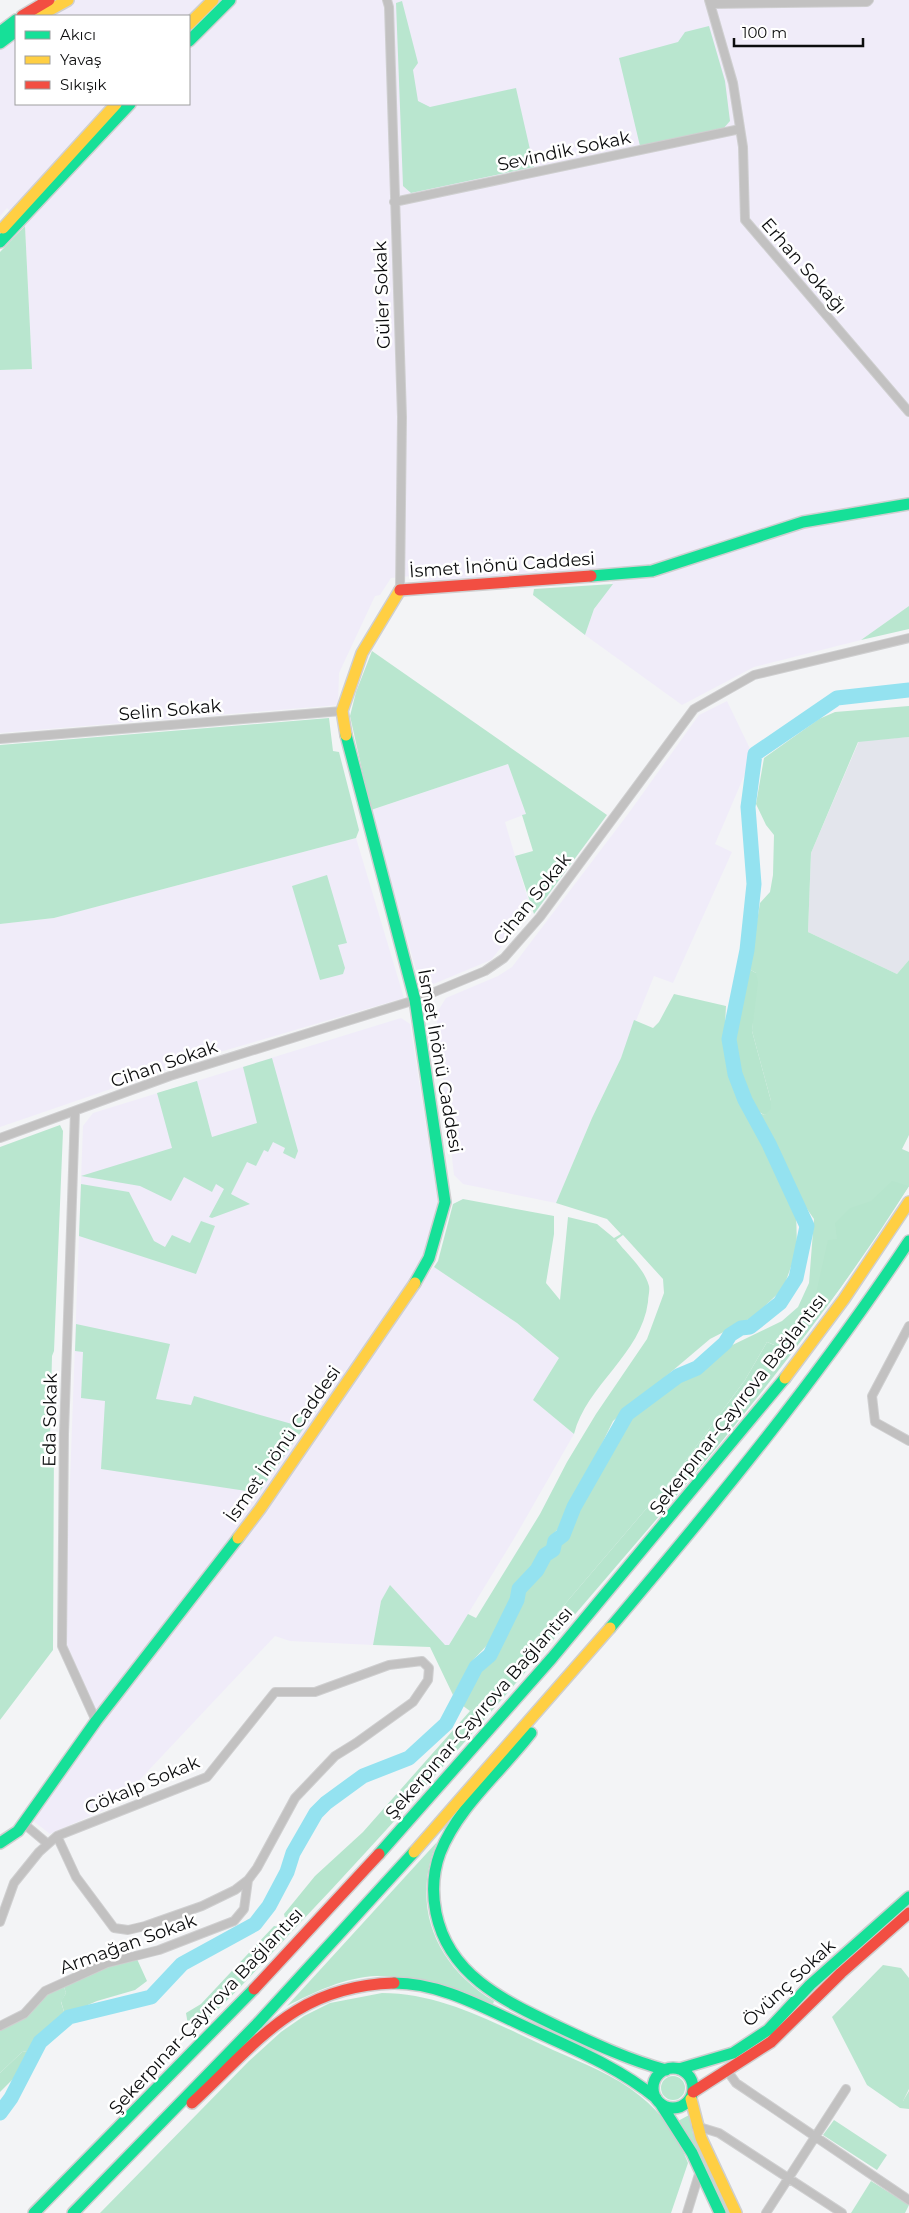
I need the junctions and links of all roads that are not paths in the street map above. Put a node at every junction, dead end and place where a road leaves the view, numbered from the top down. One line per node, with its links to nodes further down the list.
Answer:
1 (49, 0): 8 (main road)
2 (68, 0): 9 (main road)
3 (213, 0): 11 (main road)
4 (230, 0): 14 (main road)
5 (387, 0): 19 (street, Güler Sokak)
6 (868, 0): 7 (street)
7 (710, 2): 18 (street, Erhan Sokağı)
8 (24, 15)
9 (41, 15)
10 (15, 21): 12 (main road)
11 (190, 23)
12 (0, 32)
13 (15, 32): 15 (main road)
14 (190, 40)
15 (0, 43)
16 (115, 105): 20 (main road)
17 (129, 105): 21 (main road)
18 (740, 129): 19 (street, Sevindik Sokak); 22 (street, Erhan Sokağı)
19 (394, 202): 24 (street, Güler Sokak)
20 (0, 231)
21 (0, 242)
22 (909, 412)
23 (909, 504): 24 (main road, İsmet İnönü Caddesi)
24 (400, 590): 26 (main road, İsmet İnönü Caddesi)
25 (909, 638): 28 (street, Cihan Sokak)
26 (342, 711): 27 (street, Selin Sokak); 28 (main road, İsmet İnönü Caddesi)
27 (0, 739)
28 (415, 1000): 29 (street, Cihan Sokak); 36 (main road, İsmet İnönü Caddesi)
29 (75, 1112): 30 (street, Cihan Sokak); 36 (street, Eda Sokak)
30 (0, 1138)
31 (909, 1202): 58 (main road, Şekerpınar-Çayırova Bağlantısı)
32 (909, 1241): 35 (main road)
33 (909, 1326): 34 (street)
34 (909, 1441)
35 (582, 1662): 47 (main road); 54 (main road)
36 (96, 1721): 37 (main road, İsmet İnönü Caddesi)
37 (23, 1823): 39 (main road, İsmet İnönü Caddesi); 40 (street)
38 (57, 1836): 40 (street, Gökalp Sokak); 41 (street); 41 (street, Gökalp Sokak)
39 (0, 1844)
40 (48, 1844): 44 (street, Gökalp Sokak)
41 (248, 1880): 45 (street, Armağan Sokak)
42 (909, 1897): 46 (main road, Övünç Sokak)
43 (909, 1913): 48 (main road, Övünç Sokak)
44 (0, 1922)
45 (0, 2026)
46 (678, 2069): 47 (main road); 50 (main road)
47 (666, 2070): 51 (main road)
48 (726, 2070): 50 (main road, Övünç Sokak); 53 (street)
49 (846, 2089): 53 (street)
50 (692, 2095): 51 (main road); 52 (main road)
51 (658, 2100): 54 (main road); 55 (main road)
52 (696, 2126): 56 (street); 62 (main road)
53 (815, 2137): 56 (street); 57 (street)
54 (120, 2166): 59 (main road)
55 (700, 2171): 60 (street); 61 (main road)
56 (788, 2178): 63 (street); 64 (street)
57 (909, 2200)
58 (34, 2213)
59 (73, 2213)
60 (687, 2213)
61 (720, 2213)
62 (736, 2213)
63 (766, 2213)
64 (842, 2213)

